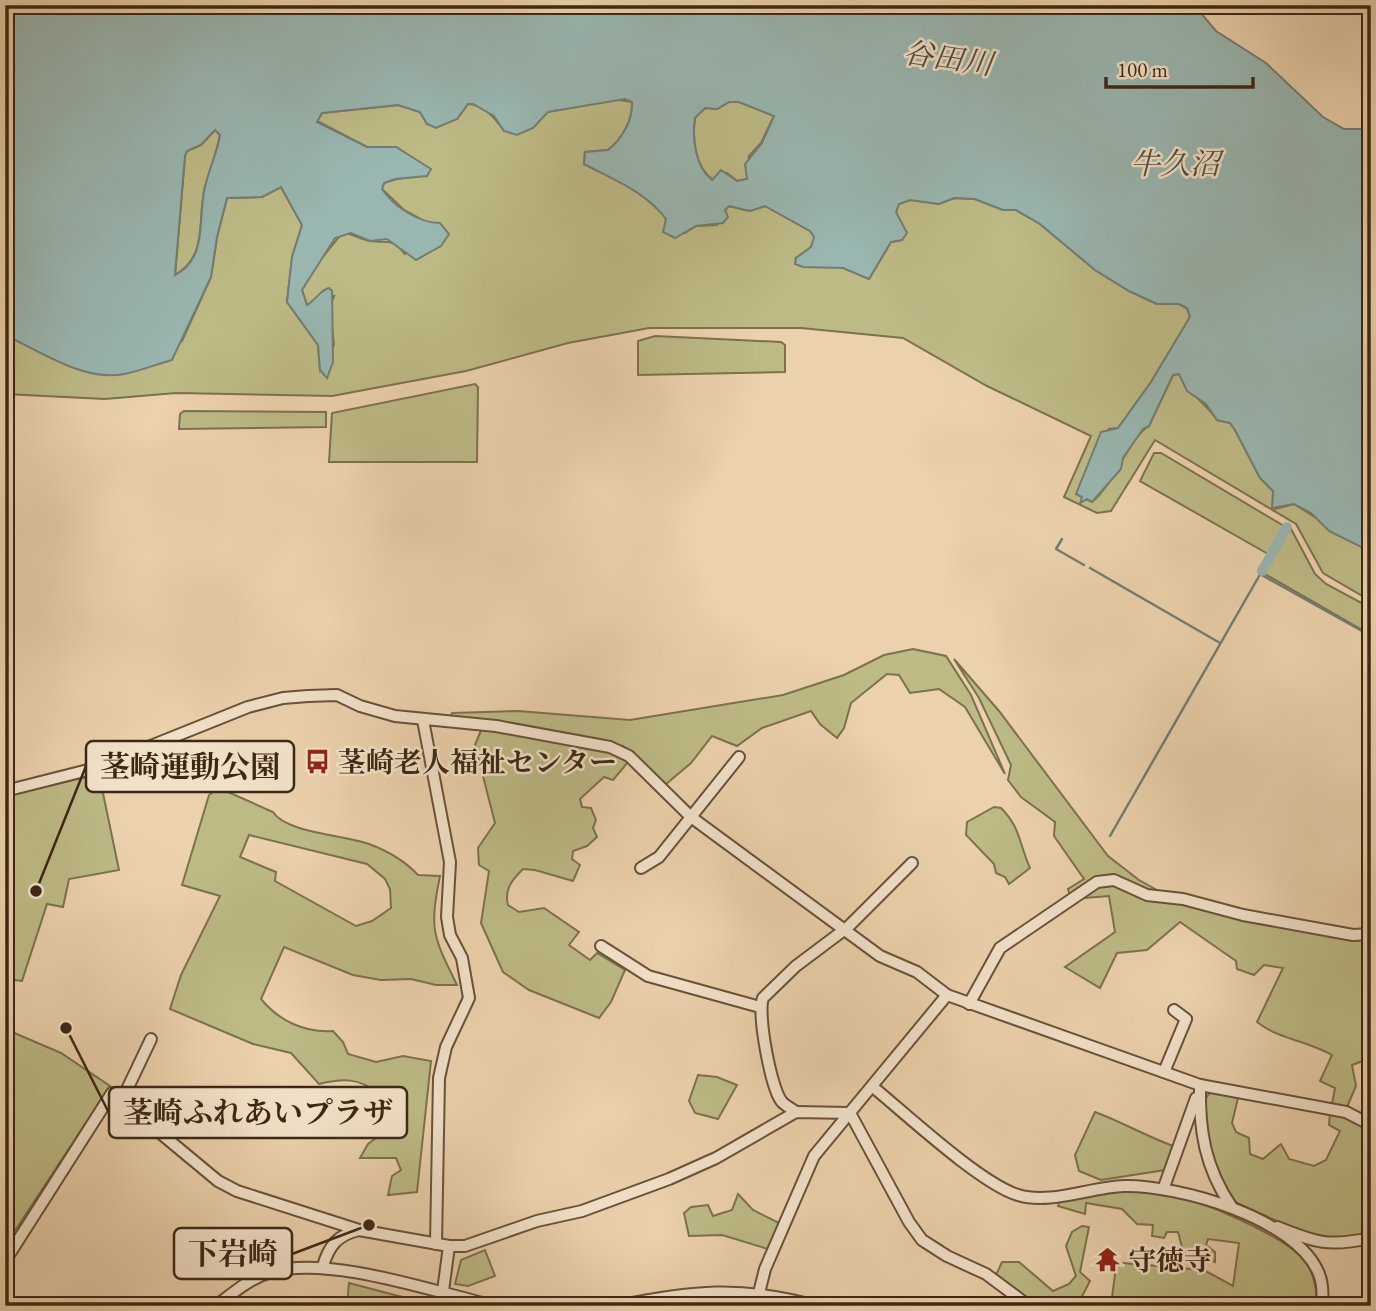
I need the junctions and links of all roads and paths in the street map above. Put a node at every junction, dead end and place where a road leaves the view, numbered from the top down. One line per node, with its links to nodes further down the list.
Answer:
1 (423, 720): 3 (street); 4 (street); 27 (street)
2 (739, 757): 4 (street)
3 (5, 790)
4 (691, 817): 6 (street); 7 (street)
5 (912, 863): 7 (street)
6 (641, 868)
7 (844, 929): 10 (street); 12 (street)
8 (1371, 934): 11 (street)
9 (601, 946): 12 (street)
10 (947, 995): 11 (street); 17 (street)
11 (969, 1004): 15 (street)
12 (760, 1007): 19 (street)
13 (1174, 1010): 15 (street)
14 (152, 1039): 18 (street)
15 (1164, 1072): 16 (street)
16 (1200, 1086): 21 (street); 22 (street); 23 (street)
17 (873, 1087): 20 (street); 22 (street)
18 (122, 1100): 25 (street); 29 (street)
19 (796, 1111): 20 (street); 28 (street)
20 (850, 1114): 31 (street); 37 (street)
21 (1371, 1125)
22 (1164, 1187): 23 (street)
23 (1231, 1206): 24 (street)
24 (1258, 1219): 26 (street); 38 (street)
25 (359, 1230): 27 (street); 30 (street)
26 (1371, 1238)
27 (436, 1244): 28 (street)
28 (449, 1246): 32 (street)
29 (5, 1261)
30 (323, 1266): 32 (street); 33 (street)
31 (759, 1293): 35 (street); 36 (street)
32 (442, 1300): 34 (street)
33 (216, 1306)
34 (495, 1306)
35 (616, 1306)
36 (816, 1306)
37 (1029, 1306)
38 (1322, 1306)

